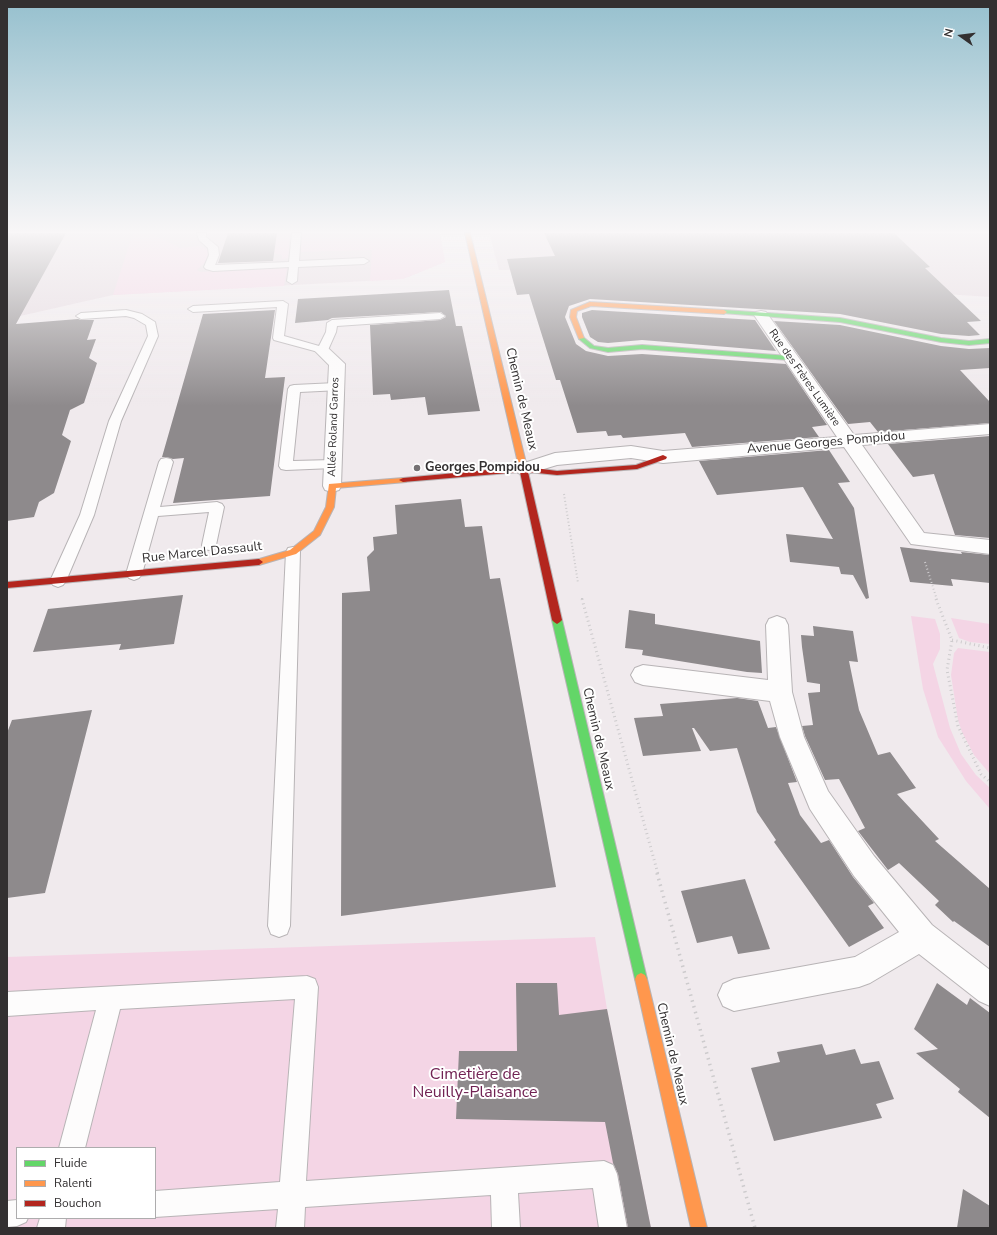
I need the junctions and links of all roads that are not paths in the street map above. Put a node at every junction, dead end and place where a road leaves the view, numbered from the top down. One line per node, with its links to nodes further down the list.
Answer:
1 (481, 291): 15 (street, Chemin de Meaux)
2 (193, 310): 7 (lane)
3 (761, 315): 6 (street); 8 (street, Rue des Frères Lumière); 8 (street)
4 (81, 316): 22 (lane)
5 (440, 316): 7 (lane)
6 (990, 341)
7 (322, 350): 9 (street, Allée Roland Garros)
8 (789, 358): 11 (street, Rue des Frères Lumière)
9 (336, 387): 14 (street, Allée Roland Garros); 14 (lane)
10 (990, 429): 11 (street, Avenue Georges Pompidou)
11 (849, 441): 12 (street, Avenue Georges Pompidou); 19 (street, Rue des Frères Lumière)
12 (662, 457): 15 (street, Avenue Georges Pompidou); 15 (street, Avenue Georges Pompidou)
13 (166, 462): 17 (lane)
14 (333, 464): 16 (street, Allée Roland Garros)
15 (524, 469): 16 (street); 40 (street, Chemin de Meaux)
16 (332, 486): 20 (street, Rue Marcel Dassault)
17 (152, 512): 18 (lane); 21 (lane)
18 (209, 545)
19 (990, 547)
20 (293, 552): 21 (street, Rue Marcel Dassault); 27 (lane)
21 (134, 574): 22 (street, Rue Marcel Dassault)
22 (58, 581): 23 (street, Rue Marcel Dassault)
23 (7, 585)
24 (777, 625): 26 (street)
25 (643, 675): 26 (street)
26 (780, 692): 28 (street)
27 (279, 926)
28 (921, 936): 29 (street); 30 (street)
29 (990, 990)
30 (734, 995)
31 (111, 998): 32 (lane); 33 (lane); 35 (lane)
32 (7, 1004)
33 (72, 1147)
34 (504, 1180): 35 (lane); 38 (lane); 39 (lane)
35 (292, 1195): 36 (lane); 37 (lane)
36 (156, 1204)
37 (290, 1228)
38 (506, 1228)
39 (613, 1228)
40 (699, 1228)

